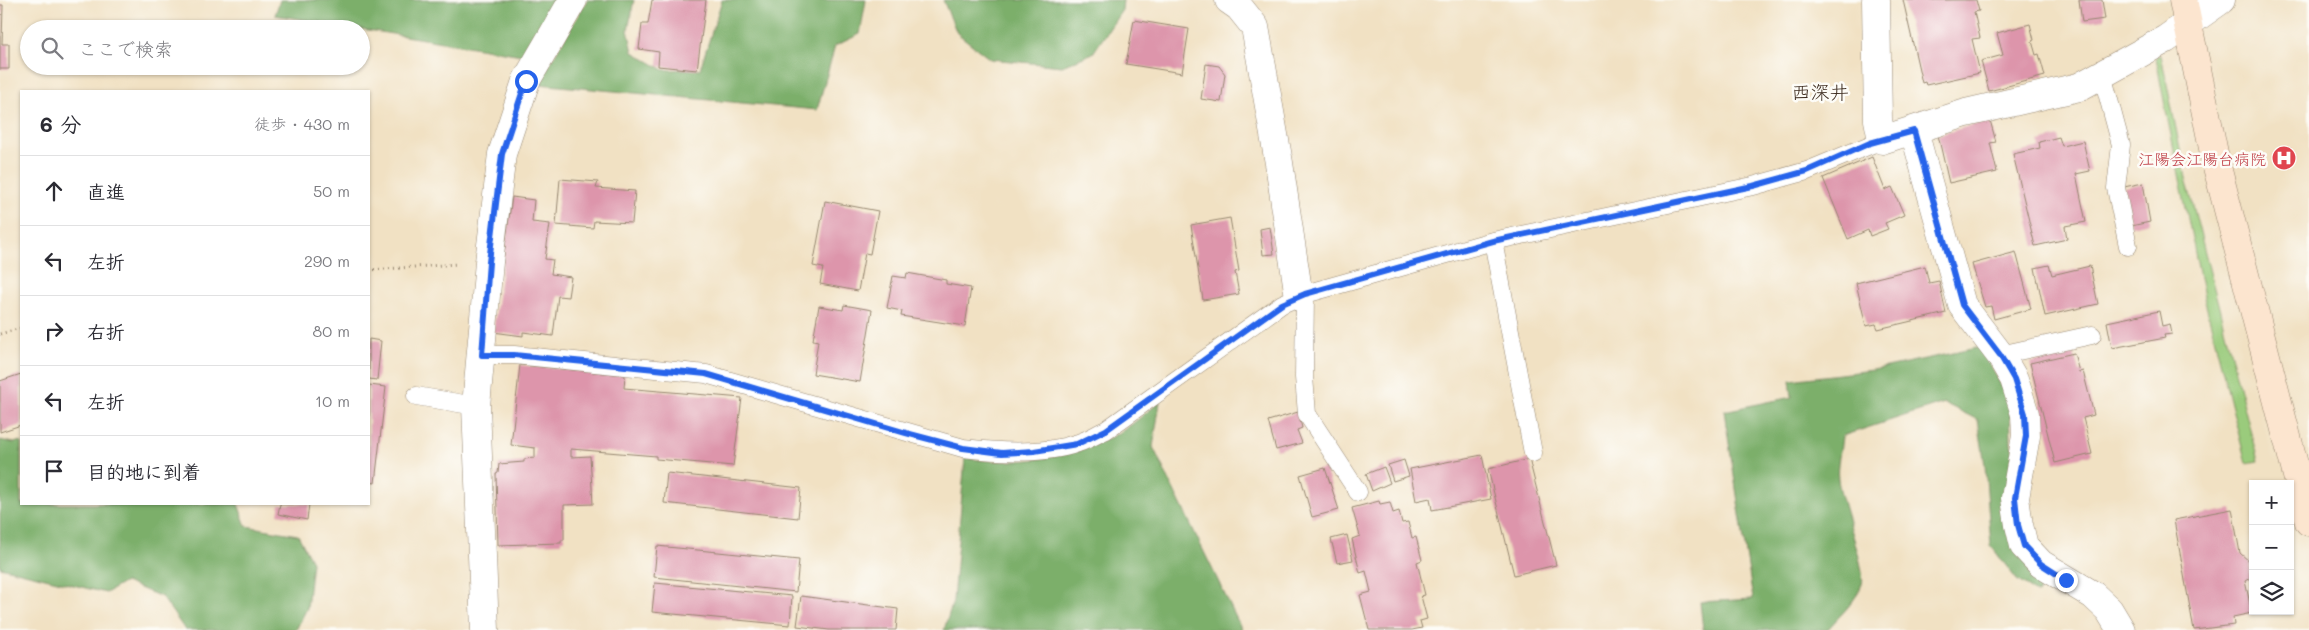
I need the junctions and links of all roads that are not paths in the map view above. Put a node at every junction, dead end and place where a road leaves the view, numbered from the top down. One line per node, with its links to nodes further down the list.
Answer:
1 (573, 0): 13 (street)
2 (1229, 0): 11 (street)
3 (1876, 0): 8 (street)
4 (2220, 0): 5 (street)
5 (2185, 12): 6 (street); 19 (street)
6 (2102, 74): 7 (street); 10 (lane)
7 (1914, 131): 8 (street); 14 (street)
8 (1882, 140): 9 (lane)
9 (1493, 241): 11 (lane); 17 (lane)
10 (2128, 246)
11 (1302, 296): 13 (lane); 18 (lane)
12 (2092, 335): 14 (lane)
13 (482, 355): 16 (street)
14 (2000, 355): 21 (street)
15 (416, 396): 16 (lane)
16 (476, 406): 20 (street)
17 (1533, 453)
18 (1358, 492)
19 (2309, 522)
20 (485, 630)
21 (2121, 630)

